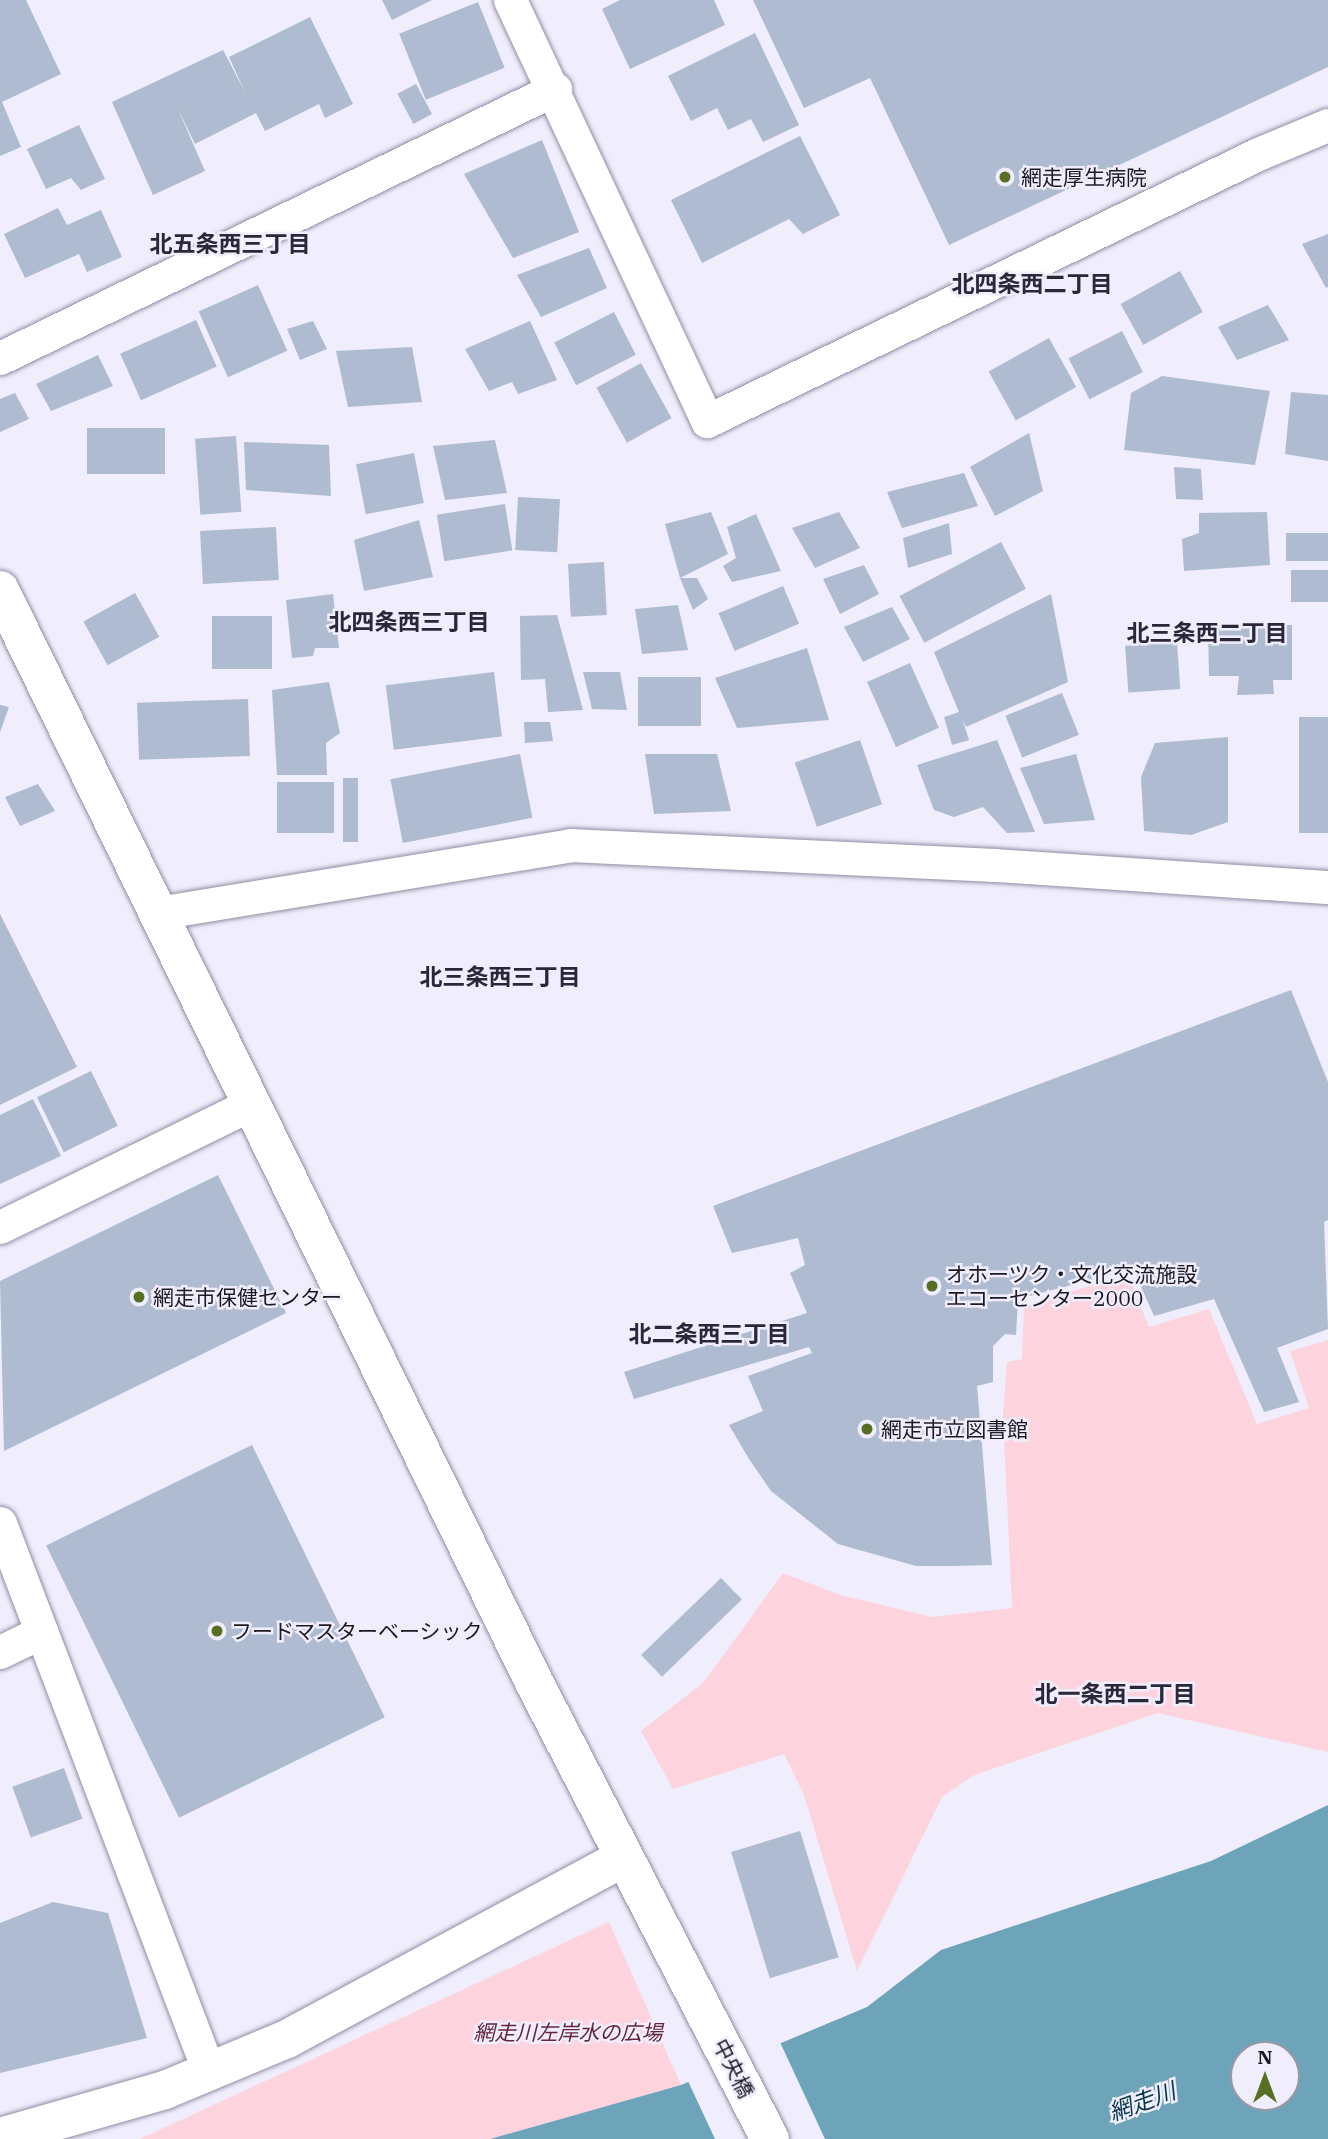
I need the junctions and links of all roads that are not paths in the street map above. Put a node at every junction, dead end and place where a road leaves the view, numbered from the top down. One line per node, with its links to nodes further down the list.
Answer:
1 (510, 0): 2 (street)
2 (555, 89): 3 (street); 4 (street)
3 (1328, 125)
4 (0, 358)
5 (0, 590): 7 (street, 中央橋)
6 (1328, 887): 7 (street)
7 (157, 914): 8 (street, 中央橋)
8 (251, 1104): 9 (street); 13 (street, 中央橋)
9 (0, 1227)
10 (0, 1523): 11 (street)
11 (41, 1632): 12 (street); 14 (street)
12 (0, 1652)
13 (623, 1858): 14 (street); 16 (street, 中央橋)
14 (209, 2072): 15 (street)
15 (0, 2137)
16 (770, 2139)

